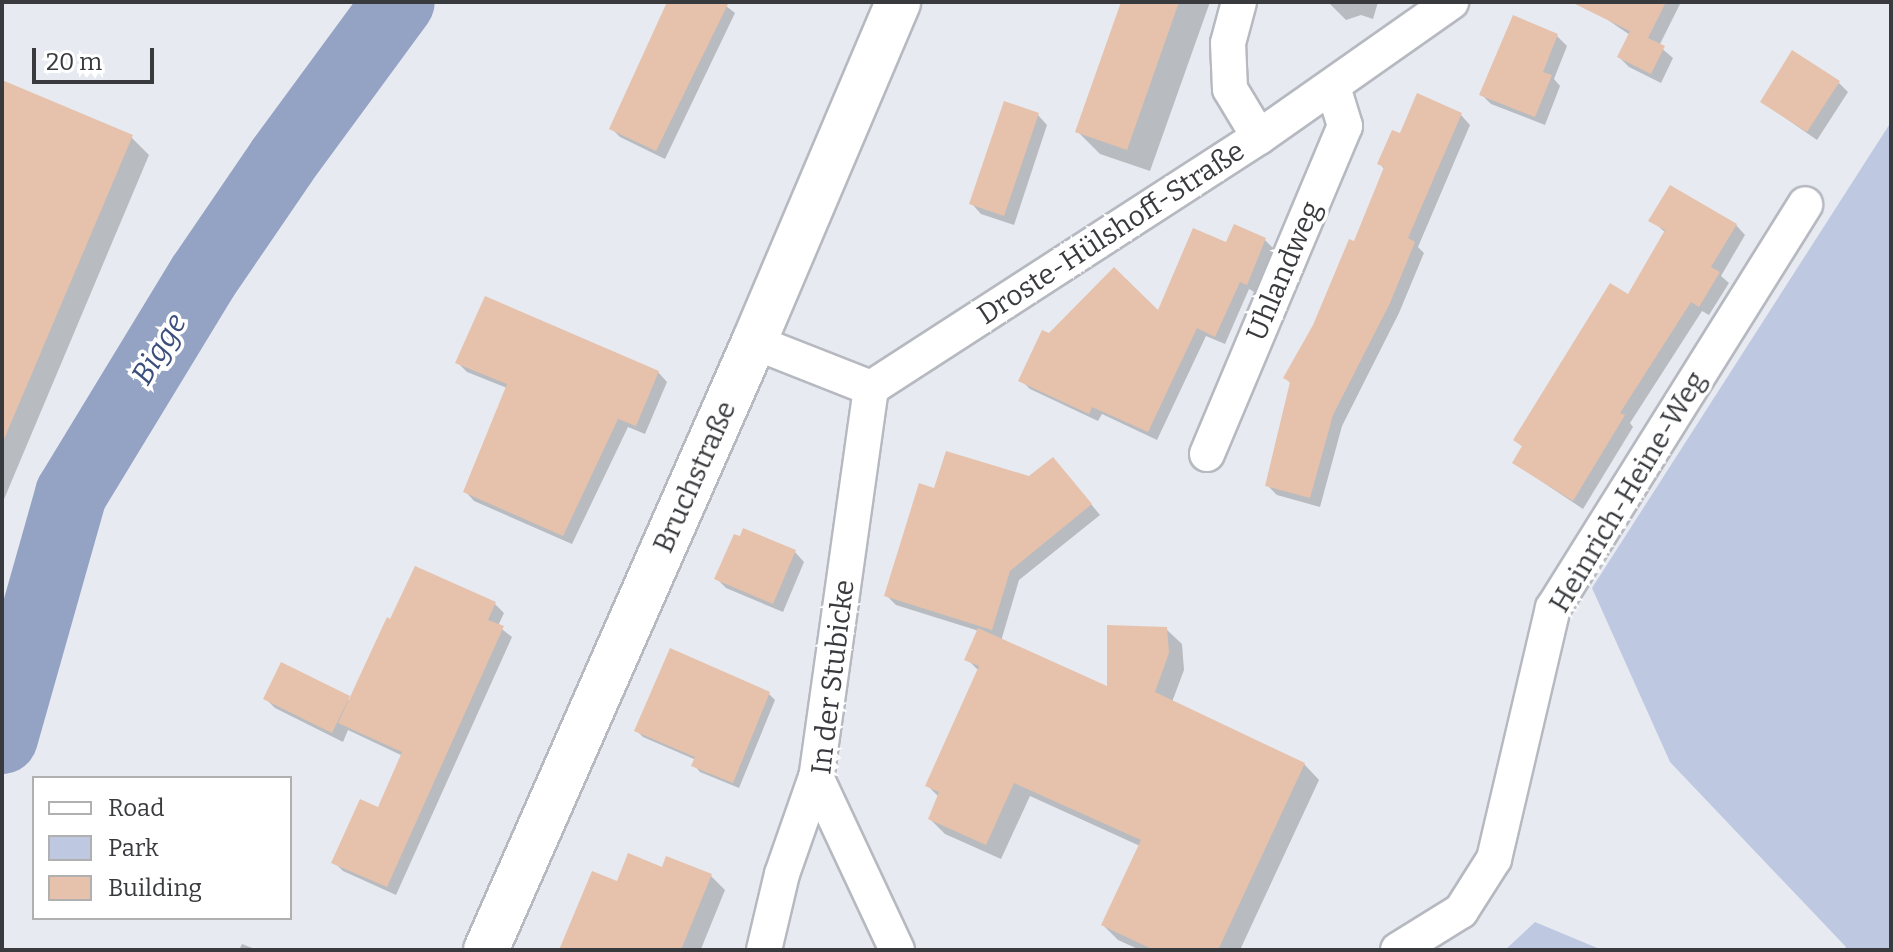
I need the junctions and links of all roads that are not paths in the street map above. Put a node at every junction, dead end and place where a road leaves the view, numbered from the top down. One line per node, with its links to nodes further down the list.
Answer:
1 (898, 2): 7 (main road, Bruchstraße)
2 (1239, 2): 5 (street)
3 (1451, 2): 4 (street, Droste-Hülshoff-Straße)
4 (1333, 87): 5 (street, Droste-Hülshoff-Straße); 9 (street, Uhlandweg)
5 (1259, 137): 8 (street, Droste-Hülshoff-Straße)
6 (1805, 204): 14 (street, Heinrich-Heine-Weg)
7 (754, 342): 8 (street); 12 (main road, Bruchstraße)
8 (871, 388): 10 (street, In der Stubicke)
9 (1207, 454)
10 (816, 777): 11 (street, In der Stubicke); 13 (street)
11 (900, 947)
12 (486, 950)
13 (764, 950)
14 (1398, 950)

